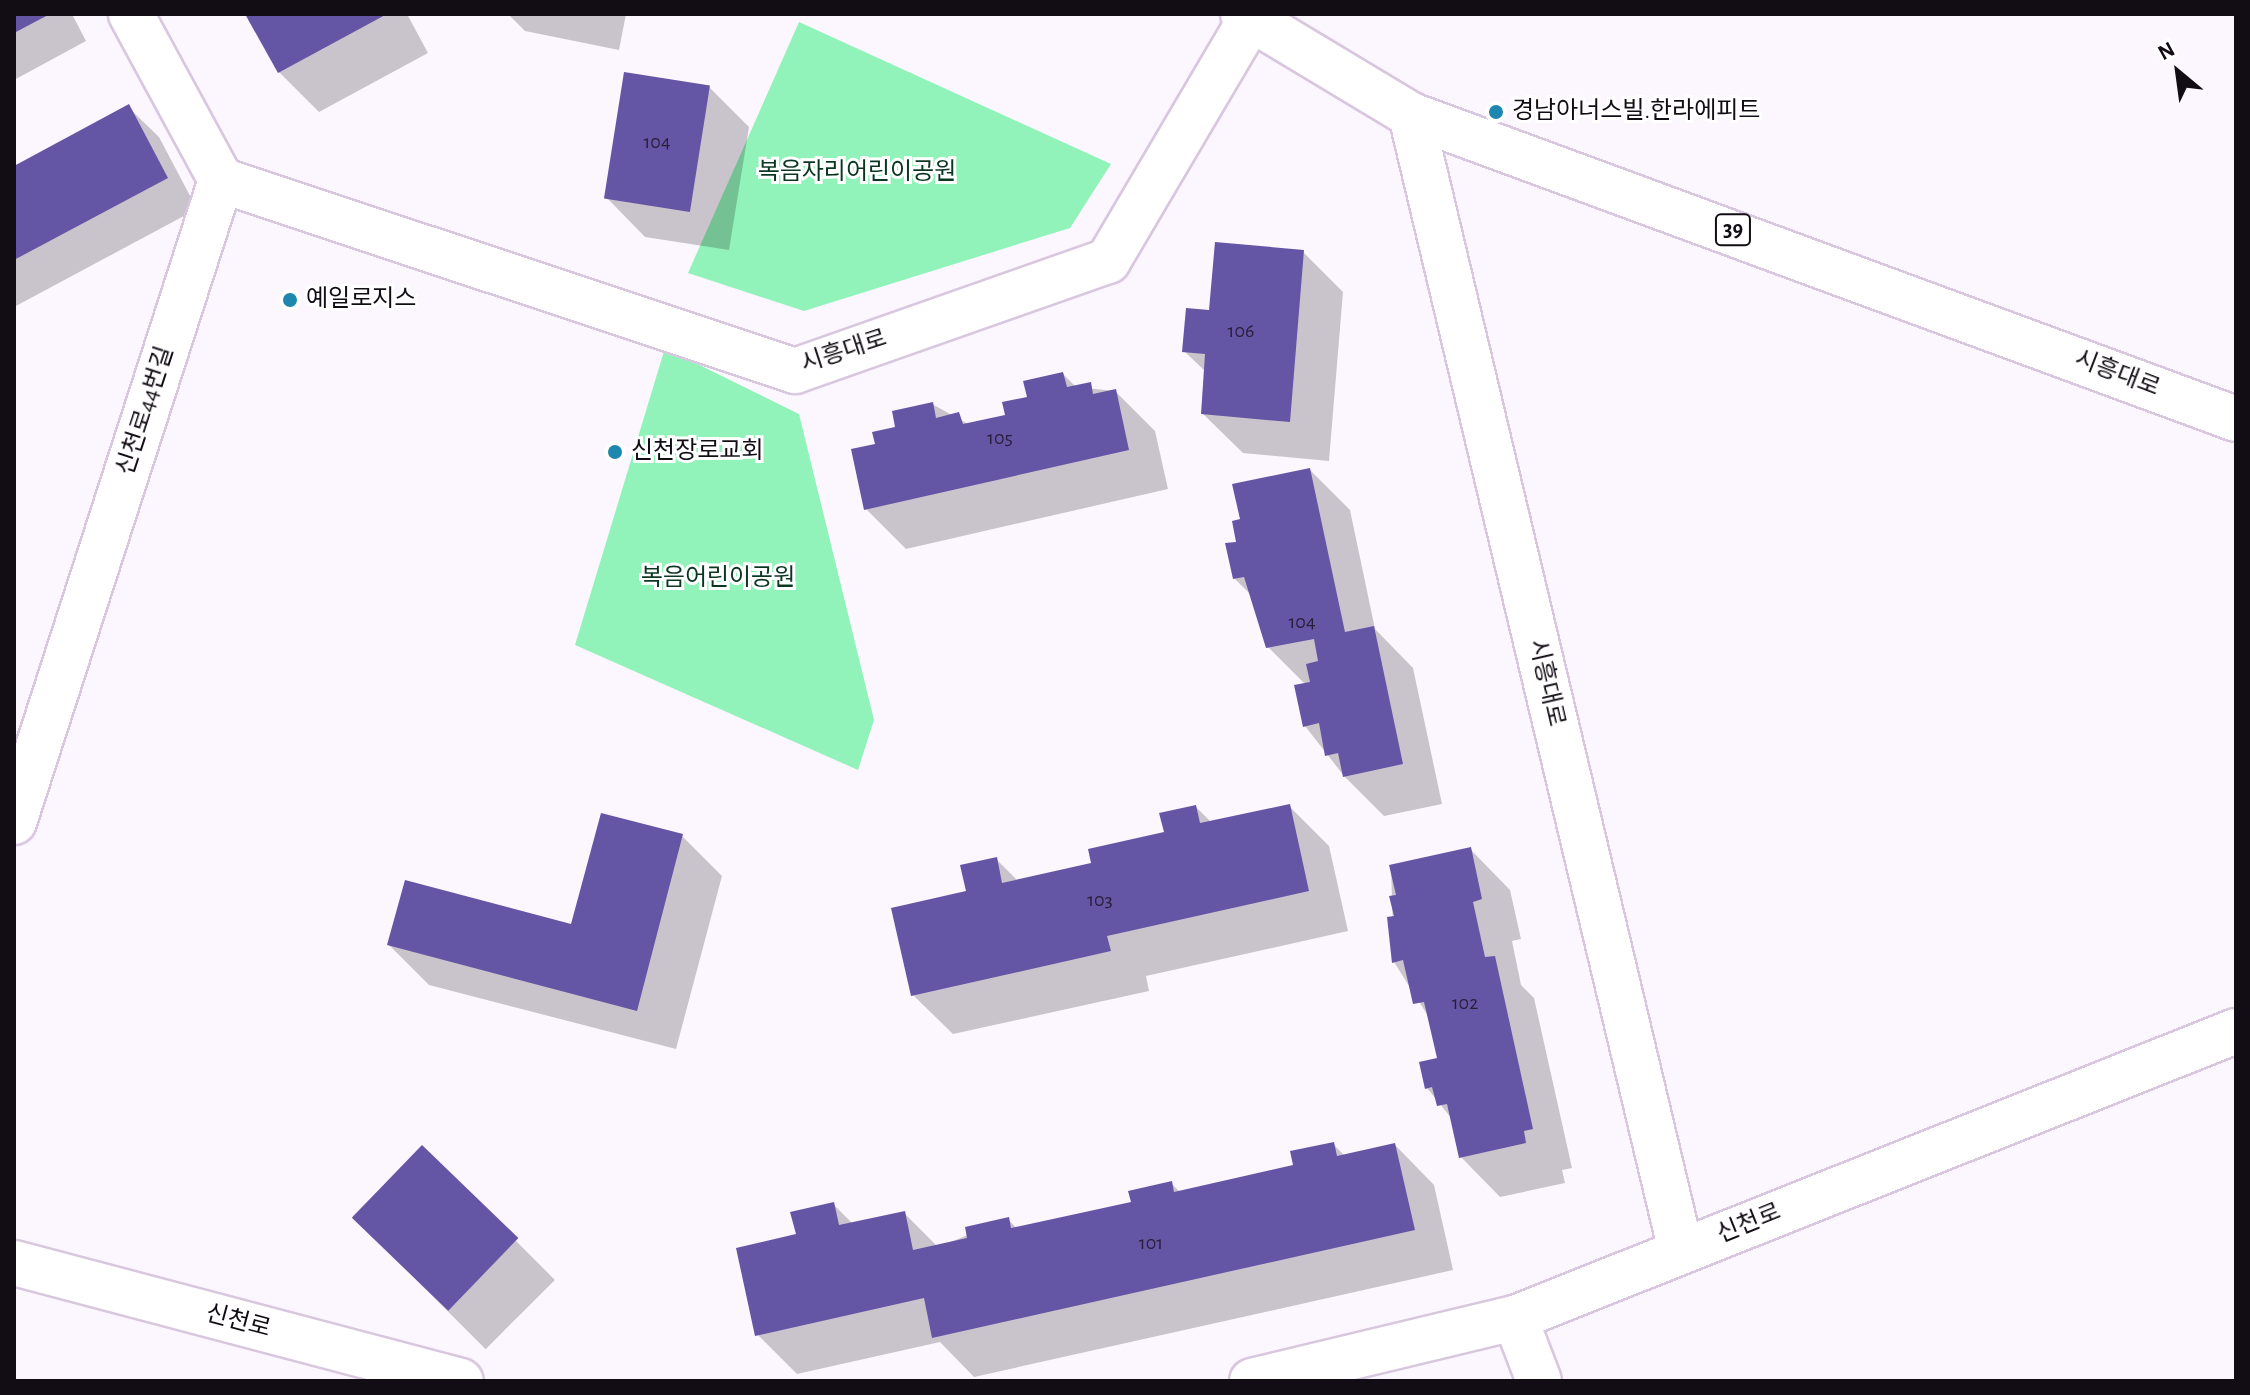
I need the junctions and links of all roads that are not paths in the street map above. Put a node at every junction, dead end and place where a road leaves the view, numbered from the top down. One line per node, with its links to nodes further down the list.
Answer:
1 (131, 14): 4 (street)
2 (1247, 16): 3 (street, 시흥대로 / 39); 4 (street, 시흥대로)
3 (1411, 115): 5 (street, 시흥대로 / 39); 8 (street, 시흥대로)
4 (221, 180): 6 (street, 신천로44번길)
5 (2236, 419)
6 (14, 822)
7 (2236, 1031): 8 (street, 신천로)
8 (1681, 1251): 10 (street, 신천로)
9 (14, 1263): 11 (street, 신천로)
10 (1515, 1318): 12 (street, 신천로); 13 (street)
11 (461, 1381)
12 (1252, 1381)
13 (1539, 1381)

